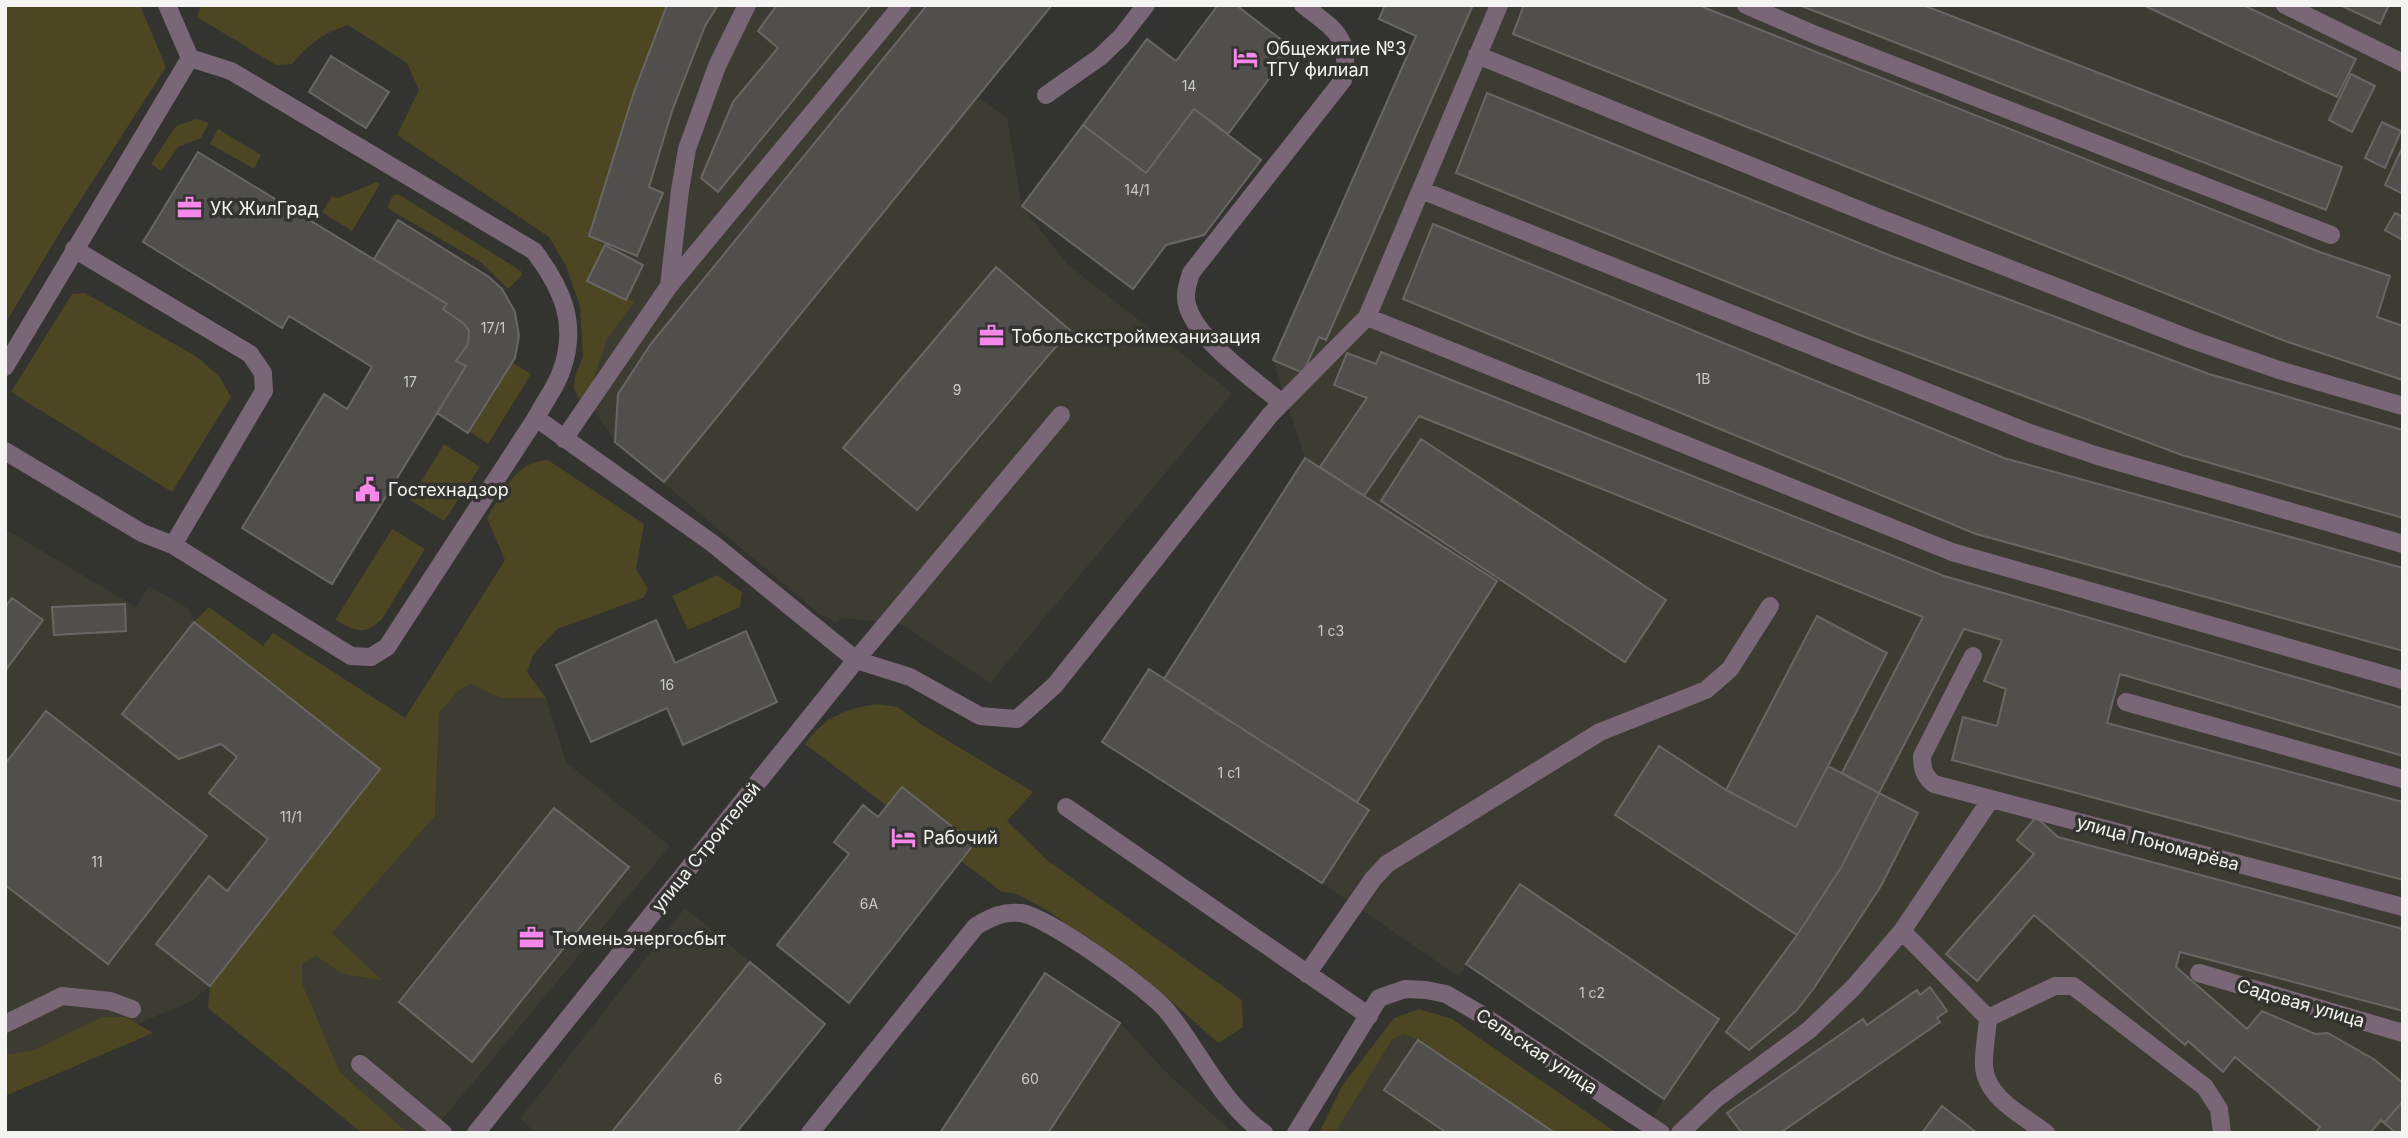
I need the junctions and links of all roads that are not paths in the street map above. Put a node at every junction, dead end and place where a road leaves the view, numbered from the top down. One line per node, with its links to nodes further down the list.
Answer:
1 (167, 5): 10 (street)
2 (747, 5): 16 (street)
3 (902, 5): 16 (street)
4 (1146, 5): 12 (street)
5 (1303, 5): 19 (street)
6 (1499, 5): 9 (street)
7 (1746, 5): 14 (street)
8 (2284, 5): 11 (street)
9 (1477, 55): 13 (street); 20 (street)
10 (190, 58): 15 (street); 22 (street)
11 (2403, 63)
12 (1046, 95)
13 (1420, 190): 17 (street); 25 (street)
14 (2331, 235)
15 (74, 249): 18 (street); 26 (street)
16 (669, 286): 23 (street)
17 (1367, 317): 19 (street); 30 (street)
18 (5, 368)
19 (1282, 403): 29 (street)
20 (2403, 406)
21 (1060, 415): 29 (street, улица Строителей)
22 (536, 418): 23 (street); 26 (street)
23 (564, 439): 29 (street)
24 (5, 451): 26 (street)
25 (2403, 544)
26 (173, 545)
27 (1770, 607): 38 (street)
28 (1973, 656): 33 (street, улица Пономарёва)
29 (856, 660): 46 (street, улица Строителей)
30 (2403, 680)
31 (2126, 702): 32 (street)
32 (2403, 779)
33 (1991, 799): 35 (street, улица Пономарёва); 36 (street)
34 (1066, 807): 38 (street)
35 (2403, 907)
36 (1902, 931): 41 (street); 51 (street)
37 (2199, 973): 43 (street, Садовая улица)
38 (1307, 974): 40 (street)
39 (132, 1009): 42 (street)
40 (1368, 1016): 49 (street); 50 (street, Сельская улица)
41 (1989, 1018): 52 (street); 53 (street)
42 (5, 1024)
43 (2403, 1033)
44 (360, 1064): 45 (street)
45 (443, 1133)
46 (476, 1133)
47 (810, 1133): 48 (street)
48 (1264, 1133)
49 (1296, 1133)
50 (1661, 1133)
51 (1680, 1133)
52 (2046, 1133)
53 (2222, 1133)

